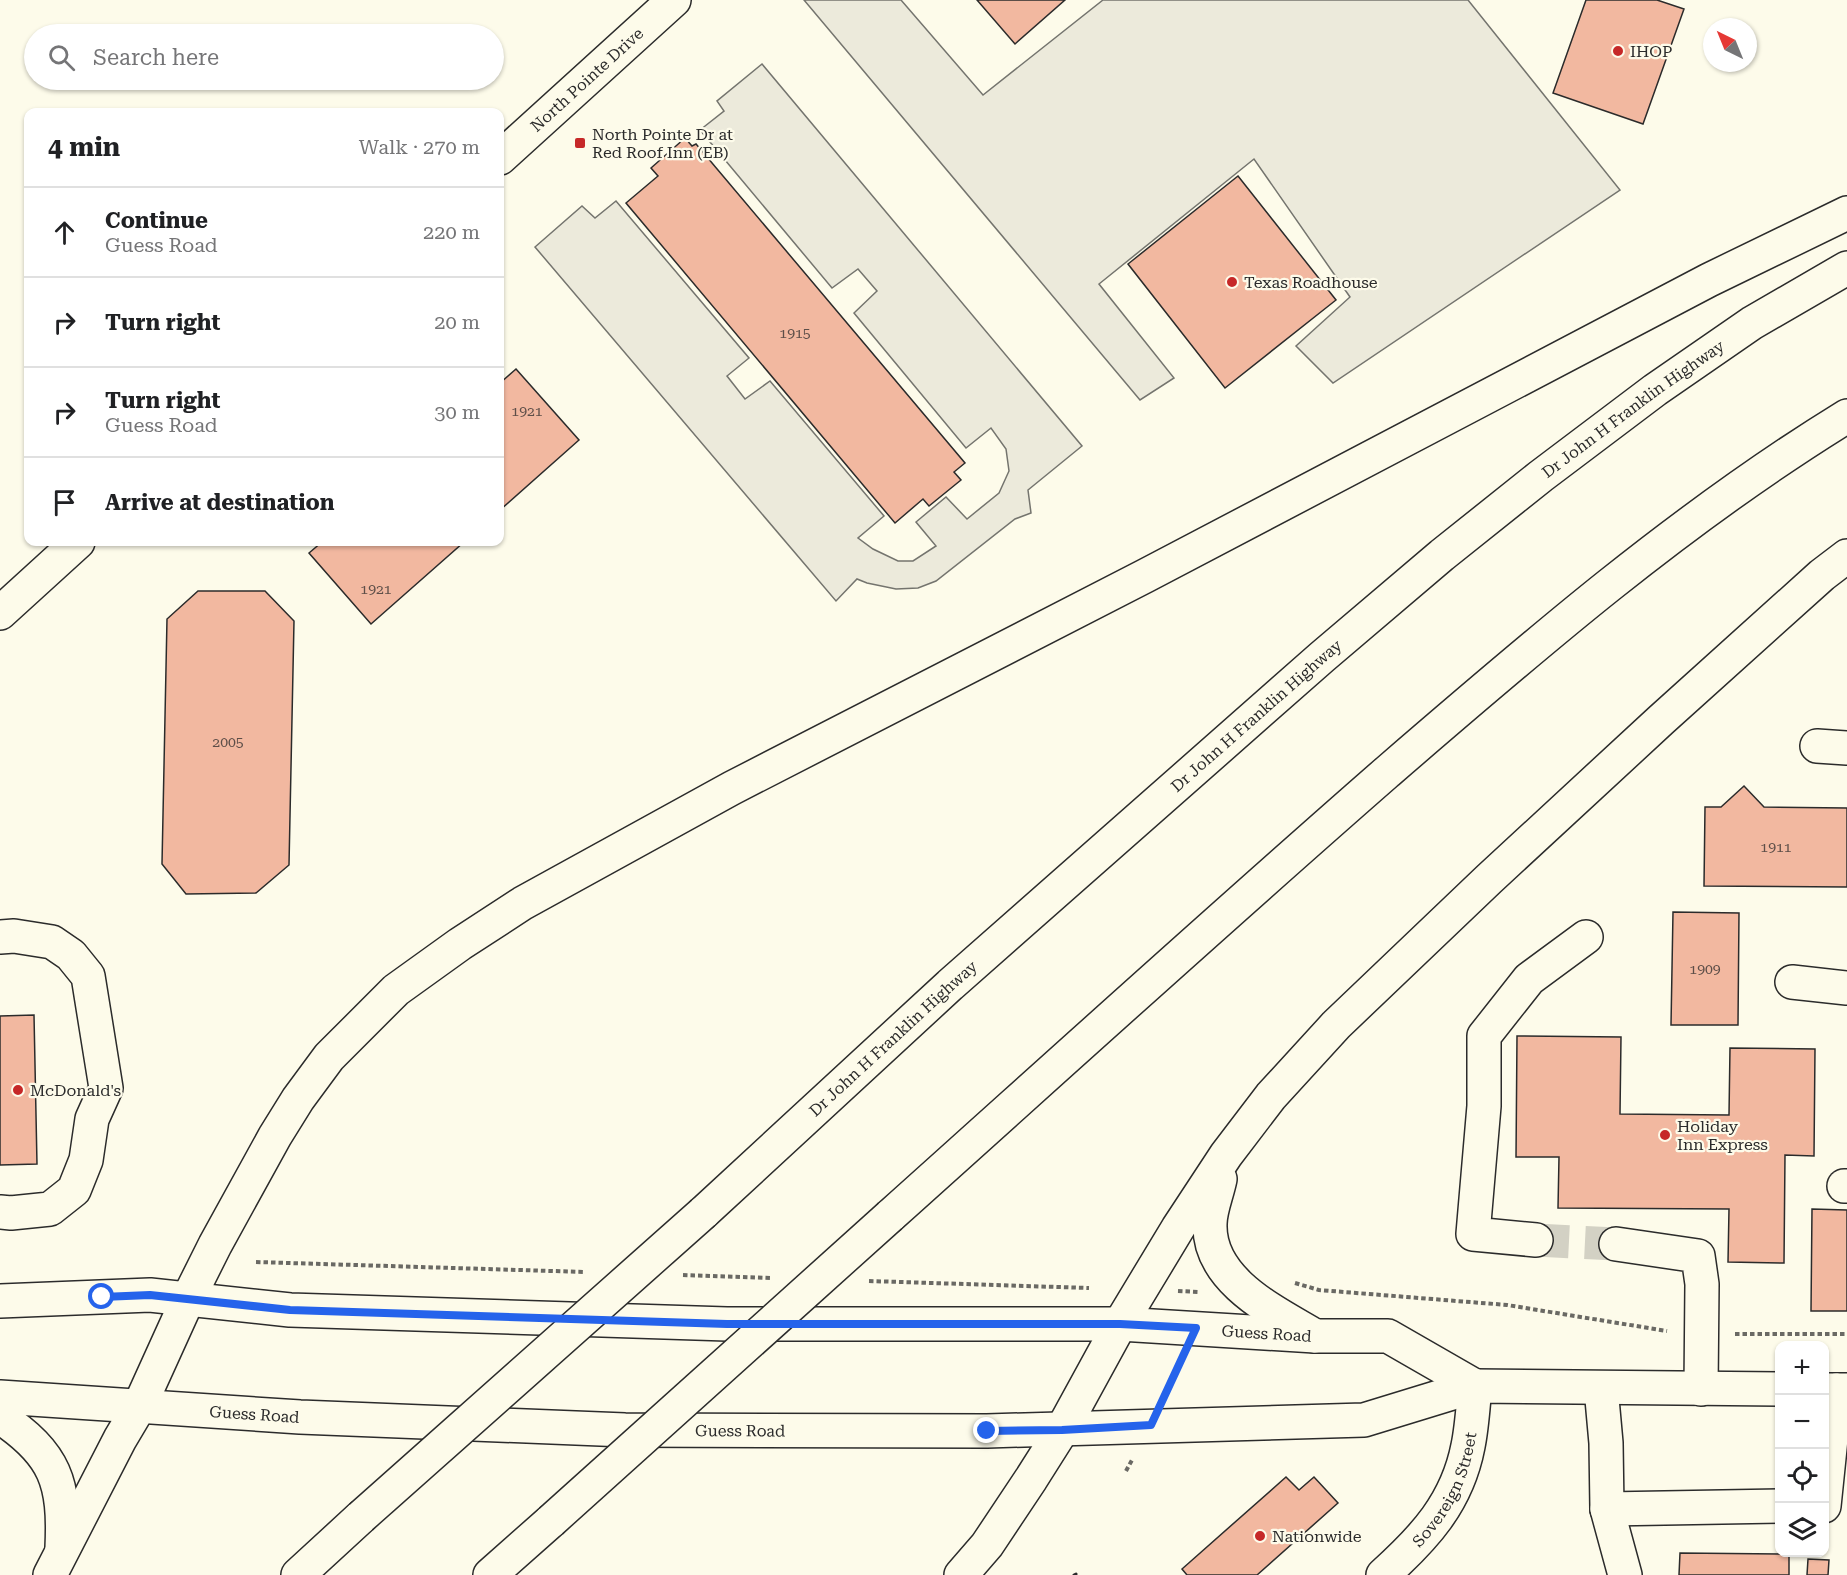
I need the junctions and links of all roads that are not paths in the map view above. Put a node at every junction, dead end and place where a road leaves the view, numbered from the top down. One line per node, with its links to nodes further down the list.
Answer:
1 (674, 0): 2 (main road, North Pointe Drive)
2 (504, 154)
3 (1847, 213): 17 (main road)
4 (1847, 268): 34 (main road, Dr John H Franklin Highway, bridge)
5 (1847, 416): 35 (main road, bridge)
6 (74, 546): 8 (main road)
7 (1847, 556): 13 (main road)
8 (0, 613)
9 (0, 937): 14 (main road)
10 (1586, 937): 15 (main road)
11 (1792, 982): 12 (main road)
12 (1847, 988)
13 (1226, 1155): 19 (main road); 20 (main road)
14 (0, 1212)
15 (1536, 1240)
16 (1616, 1244): 23 (main road)
17 (188, 1299): 18 (main road, Guess Road); 19 (main road, Guess Road); 27 (main road)
18 (0, 1301)
19 (1120, 1324): 20 (main road, Guess Road); 29 (main road)
20 (1315, 1336): 21 (main road, Guess Road)
21 (1475, 1386): 22 (main road, Guess Road); 29 (main road, Guess Road); 37 (main road, Sovereign Street)
22 (1601, 1388): 23 (main road, Guess Road); 32 (main road)
23 (1701, 1389): 24 (main road, Guess Road)
24 (1775, 1389)
25 (1836, 1390): 30 (main road)
26 (0, 1397): 27 (main road, Guess Road)
27 (139, 1407): 29 (main road, Guess Road); 33 (main road)
28 (0, 1417): 33 (main road)
29 (1062, 1430): 36 (main road)
30 (1824, 1503)
31 (1775, 1506): 32 (main road)
32 (1607, 1509): 38 (main road)
33 (56, 1564)
34 (298, 1575)
35 (490, 1575)
36 (961, 1575)
37 (1383, 1575)
38 (1625, 1575)

